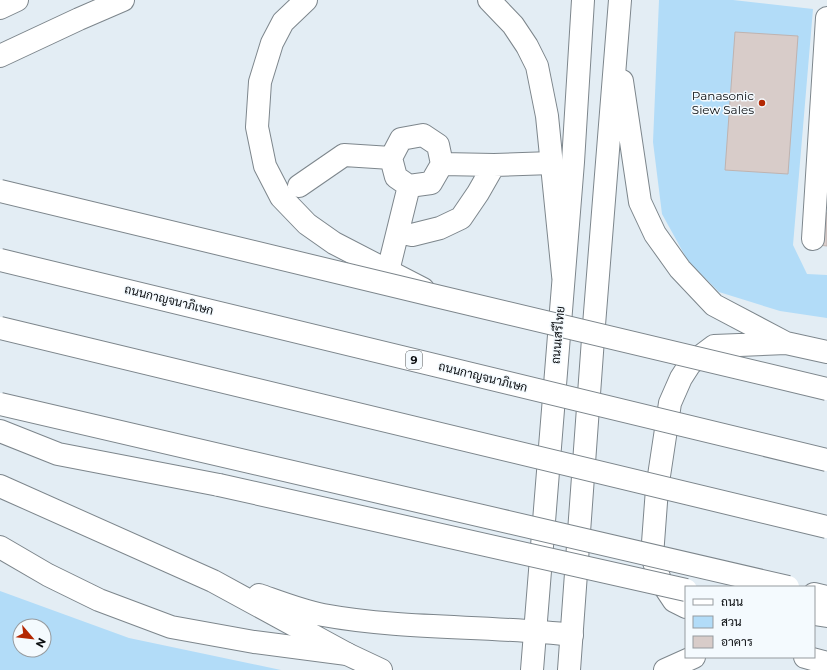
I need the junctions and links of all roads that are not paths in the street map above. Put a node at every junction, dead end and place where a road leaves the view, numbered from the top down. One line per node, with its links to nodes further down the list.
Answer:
1 (17, 0): 7 (main road)
2 (123, 0): 10 (main road)
3 (306, 0): 24 (main road, bridge)
4 (489, 0): 13 (main road)
5 (584, 0): 23 (main road, ถนนเสรีไทย)
6 (620, 0): 9 (main road)
7 (0, 8)
8 (827, 18): 11 (main road)
9 (616, 40): 26 (main road); 44 (main road)
10 (0, 56)
11 (823, 142): 20 (main road)
12 (391, 158): 14 (main road); 16 (main road); 17 (main road)
13 (552, 163): 15 (main road); 23 (main road)
14 (442, 164): 15 (main road); 17 (main road)
15 (494, 165): 19 (main road)
16 (299, 186)
17 (409, 186): 19 (main road)
18 (0, 191): 24 (main road, bridge)
19 (398, 232): 22 (main road)
20 (813, 239)
21 (0, 260): 31 (main road, ถนนกาญจนาภิเษก / 9, bridge)
22 (388, 270)
23 (563, 275): 43 (main road, ถนนเสรีไทย)
24 (436, 296): 28 (main road, bridge)
25 (0, 328): 33 (main road, bridge)
26 (786, 343): 27 (main road); 40 (main road)
27 (827, 352)
28 (827, 388)
29 (0, 404): 36 (main road, bridge)
30 (0, 431): 37 (main road, bridge)
31 (827, 460)
32 (0, 486): 35 (main road)
33 (827, 527)
34 (0, 547): 45 (main road)
35 (213, 581): 43 (main road); 45 (main road)
36 (784, 586)
37 (685, 590)
38 (815, 594): 39 (main road)
39 (827, 597)
40 (685, 606)
41 (815, 614): 42 (main road)
42 (827, 616)
43 (535, 630): 44 (main road); 50 (main road, ถนนเสรีไทย)
44 (572, 635): 51 (main road)
45 (347, 654): 49 (main road)
46 (692, 658): 52 (main road)
47 (809, 658): 48 (main road)
48 (827, 663)
49 (381, 670)
50 (532, 670)
51 (569, 670)
52 (665, 670)

